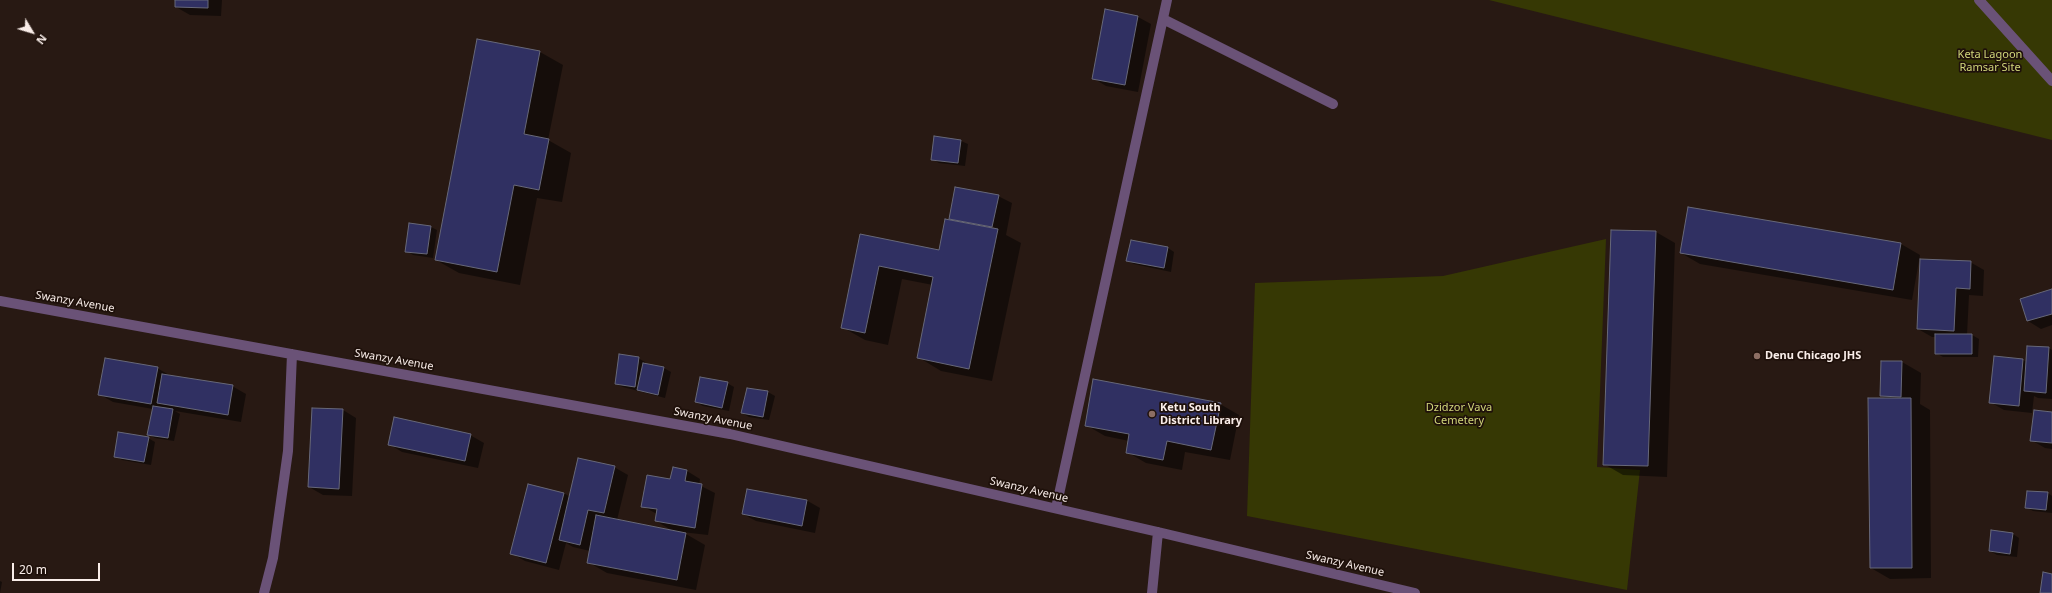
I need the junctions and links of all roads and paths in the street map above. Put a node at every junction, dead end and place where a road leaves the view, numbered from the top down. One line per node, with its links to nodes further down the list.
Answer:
1 (1167, 0): 3 (street)
2 (1979, 0): 4 (street)
3 (1163, 19): 5 (street); 8 (street)
4 (2052, 81)
5 (1333, 104)
6 (0, 301): 7 (street, Swanzy Avenue)
7 (292, 354): 8 (street, Swanzy Avenue); 10 (street)
8 (1056, 508): 9 (street, Swanzy Avenue)
9 (1158, 532): 11 (street); 12 (street, Swanzy Avenue)
10 (264, 593)
11 (1152, 593)
12 (1415, 593)

